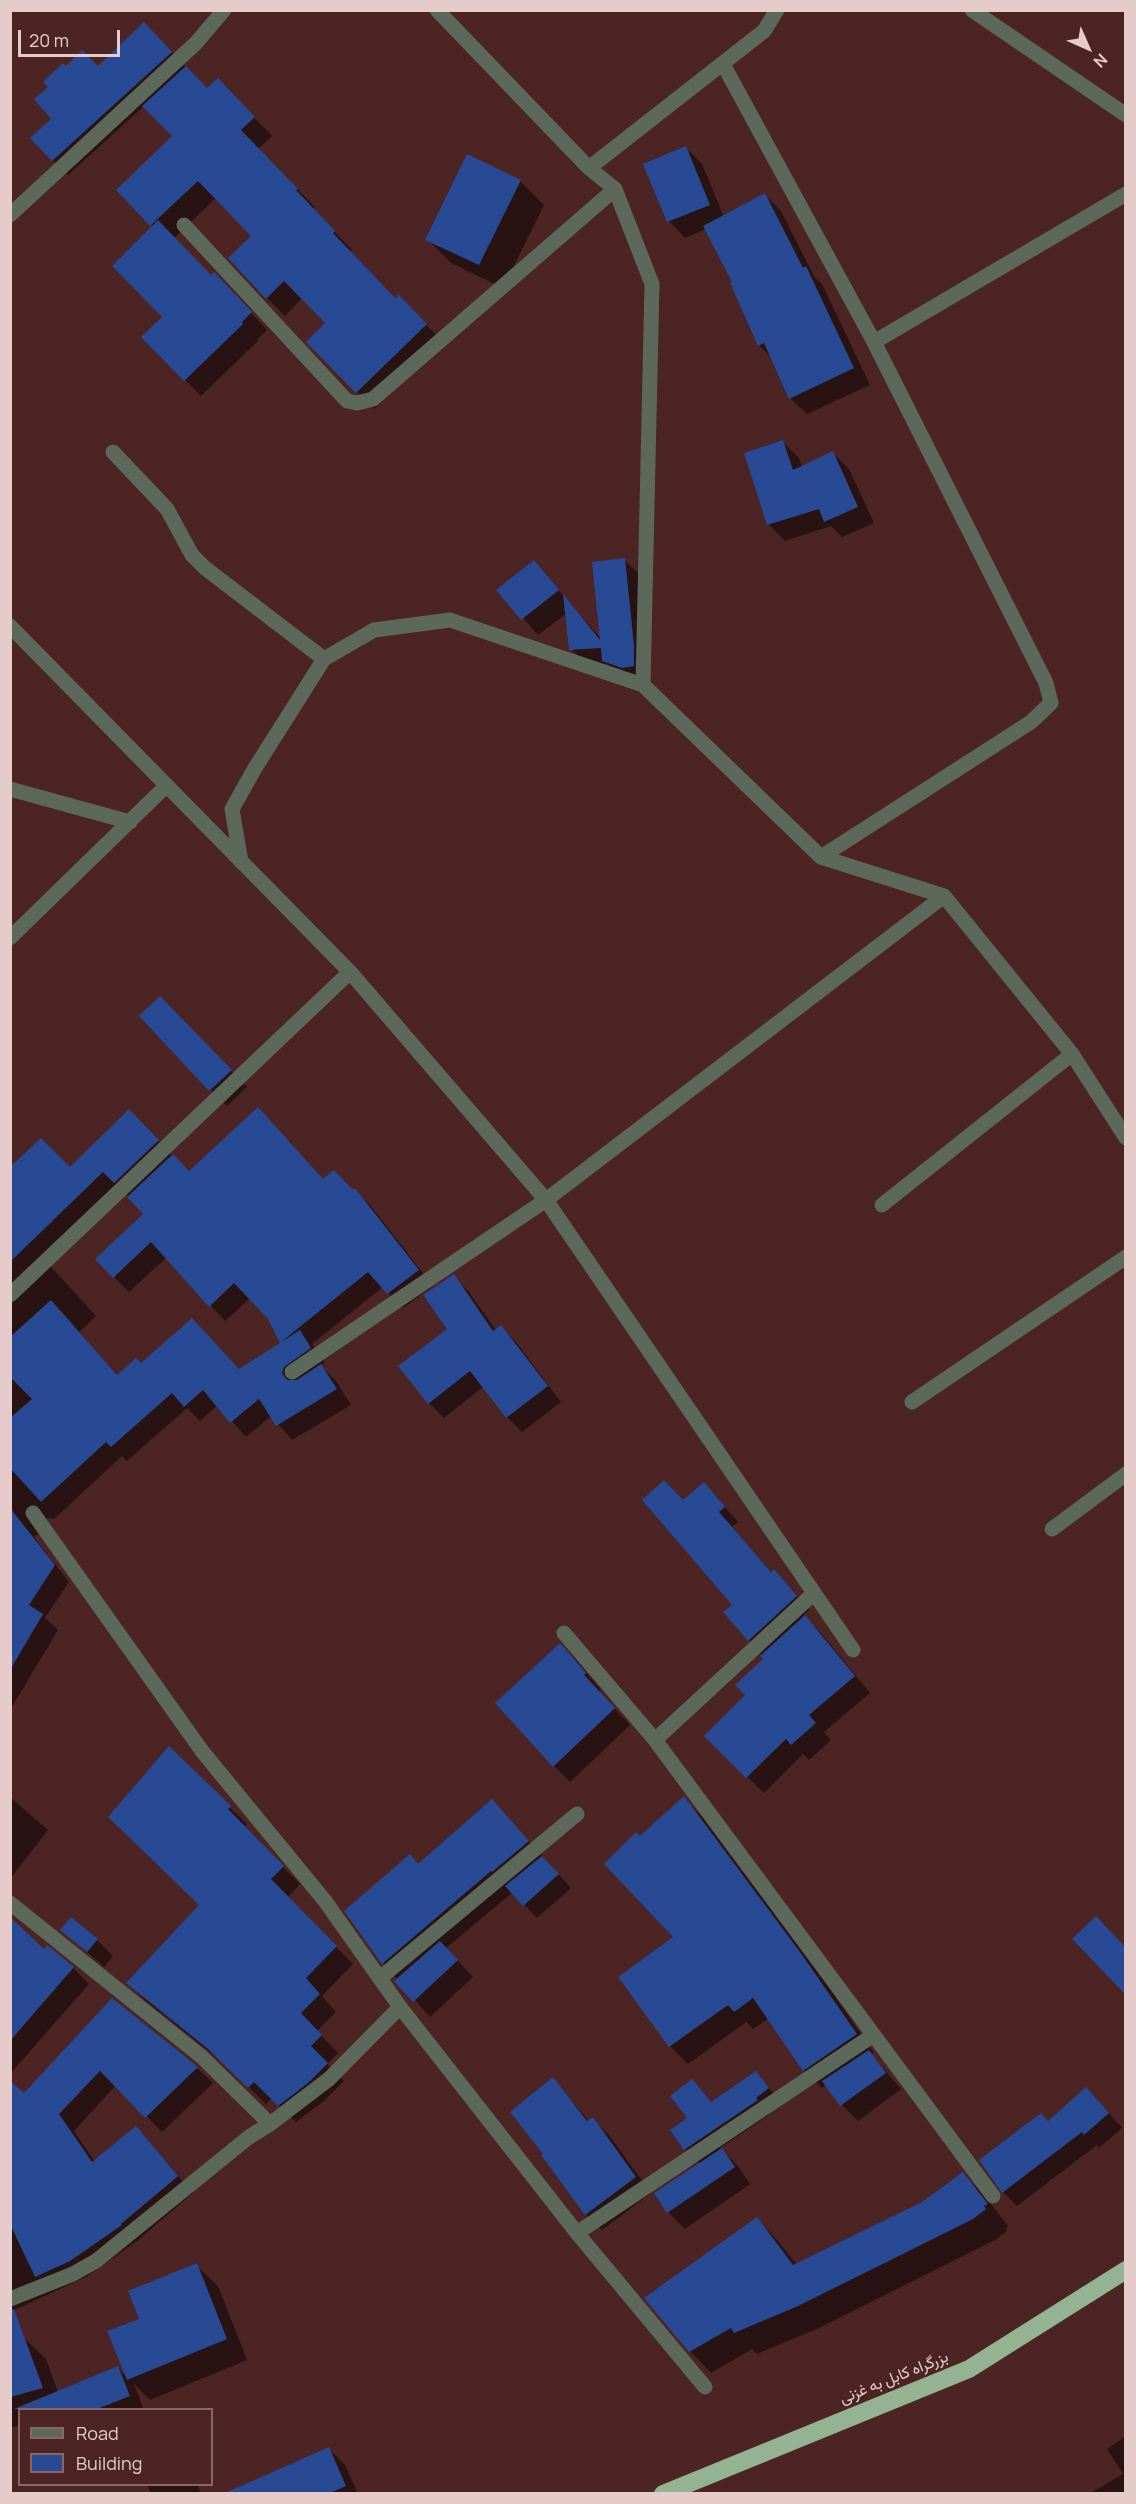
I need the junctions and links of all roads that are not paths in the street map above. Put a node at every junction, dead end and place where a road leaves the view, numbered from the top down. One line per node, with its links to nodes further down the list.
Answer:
1 (224, 10): 10 (street)
2 (437, 10): 7 (street)
3 (777, 10): 5 (street)
4 (972, 10): 6 (street)
5 (723, 64): 7 (street); 12 (street)
6 (1125, 115)
7 (589, 168): 8 (street)
8 (615, 189): 11 (street); 16 (street)
9 (1125, 194): 12 (street)
10 (10, 215)
11 (184, 225)
12 (874, 342): 20 (street)
13 (113, 452): 15 (street)
14 (10, 626): 17 (street)
15 (324, 659): 16 (street); 21 (street)
16 (643, 685): 20 (street)
17 (166, 786): 19 (street); 21 (street)
18 (10, 789): 19 (street)
19 (130, 822): 23 (street)
20 (821, 857): 22 (street)
21 (242, 862): 24 (street)
22 (944, 896): 25 (street); 27 (street)
23 (10, 938)
24 (350, 972): 27 (street); 30 (street)
25 (1072, 1054): 26 (street); 28 (street)
26 (1125, 1138)
27 (546, 1200): 31 (street); 36 (street)
28 (882, 1205)
29 (1125, 1257): 32 (street)
30 (10, 1295)
31 (292, 1372)
32 (912, 1402)
33 (1125, 1474): 35 (street)
34 (33, 1513): 42 (street)
35 (1052, 1528)
36 (813, 1594): 38 (street); 39 (street)
37 (564, 1633): 39 (street)
38 (853, 1650)
39 (655, 1740): 44 (street)
40 (577, 1814): 42 (street)
41 (10, 1903): 45 (street)
42 (380, 1978): 43 (street)
43 (400, 2007): 45 (street); 47 (street)
44 (872, 2036): 46 (street); 47 (street)
45 (270, 2124): 49 (street)
46 (993, 2196)
47 (577, 2233): 50 (street)
48 (1125, 2270): 51 (highway, بزرگراه کابل به غزنی)
49 (10, 2299)
50 (705, 2387)
51 (663, 2493)

